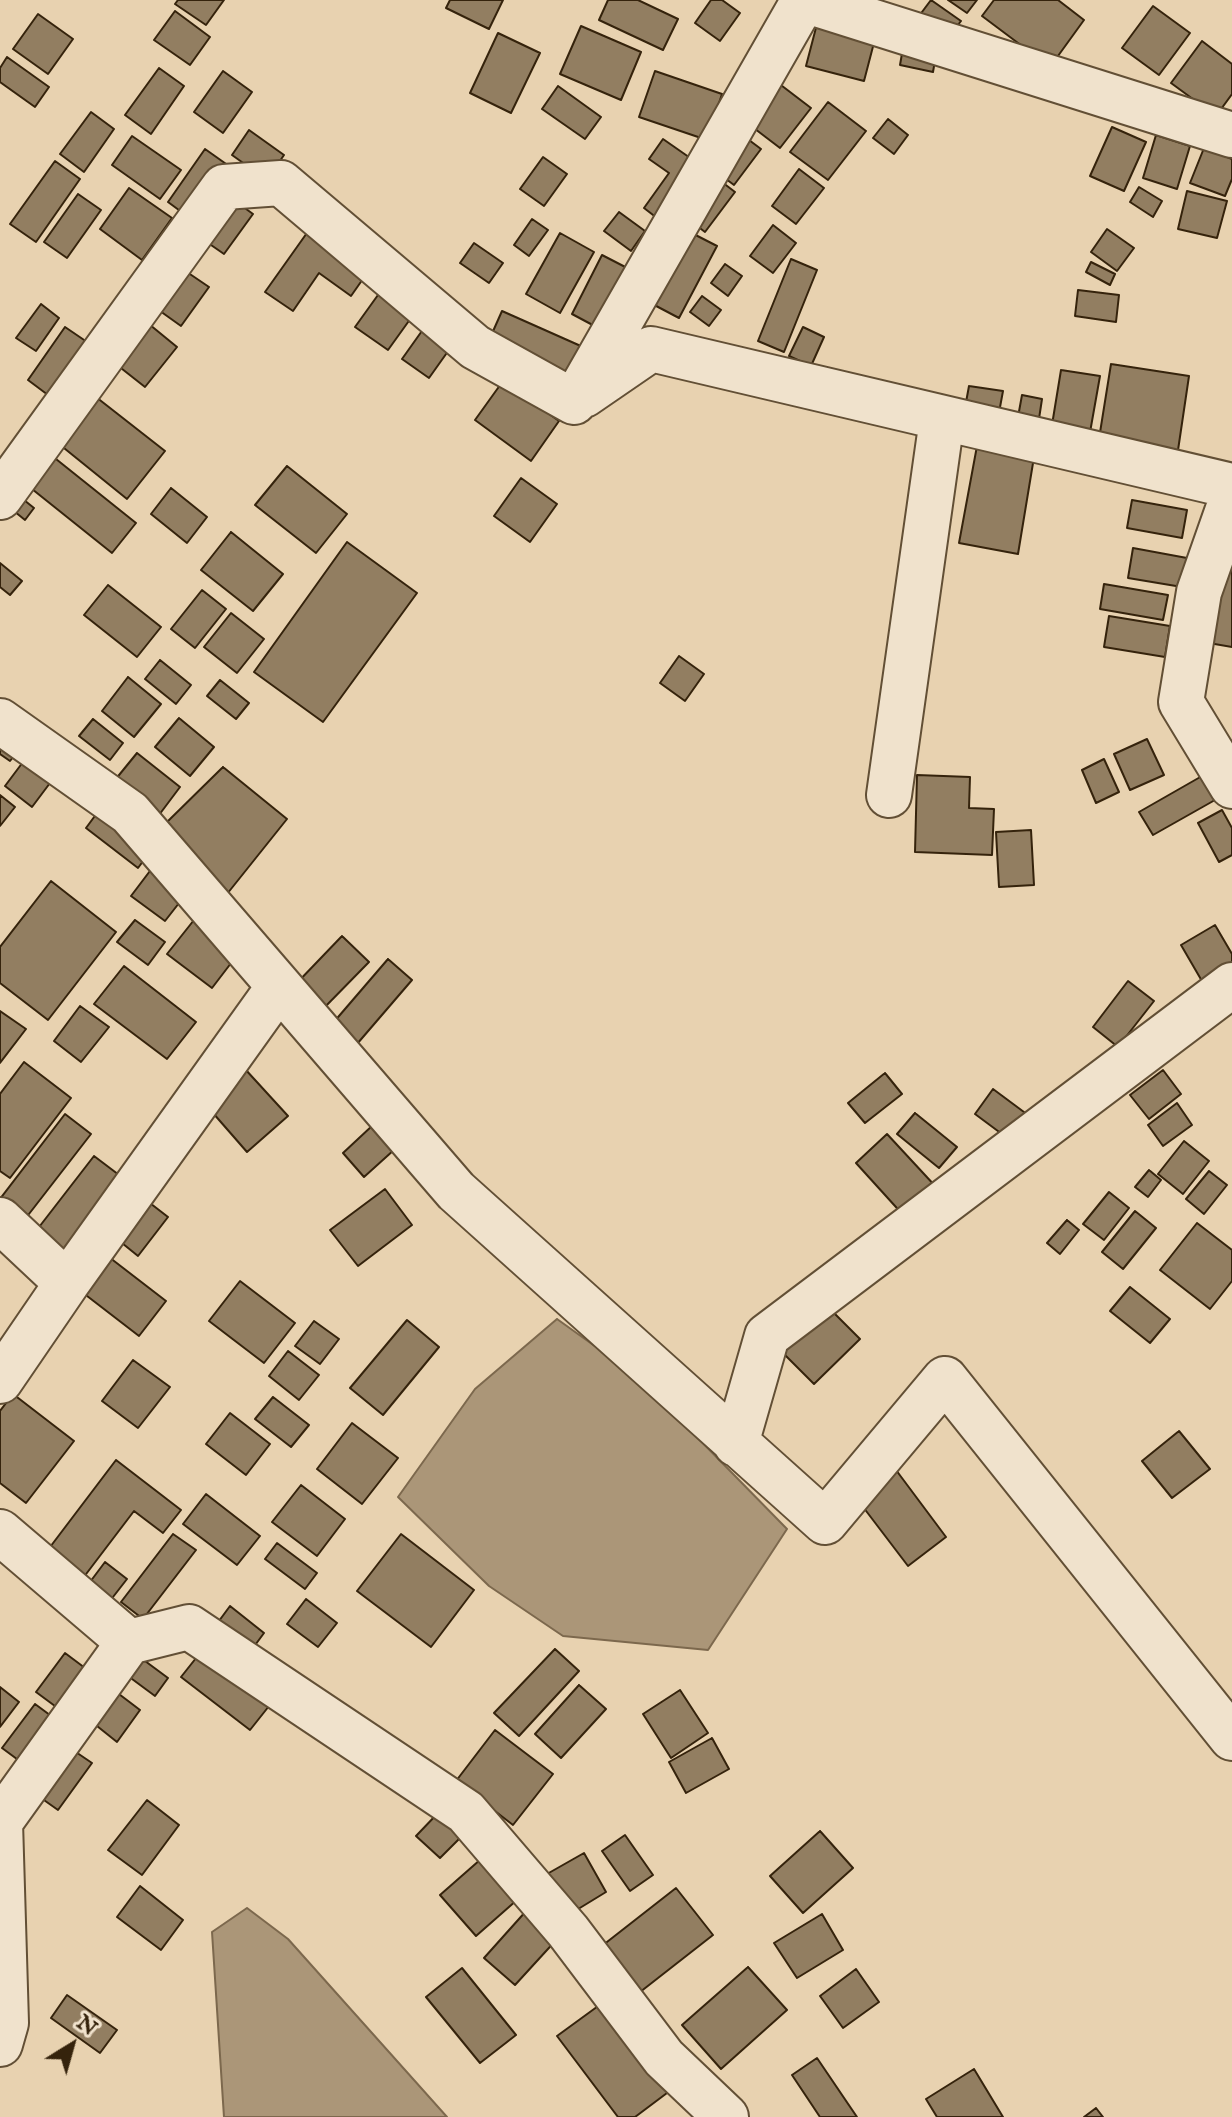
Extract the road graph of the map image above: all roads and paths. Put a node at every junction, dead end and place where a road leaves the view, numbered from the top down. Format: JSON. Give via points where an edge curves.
{"nodes":[{"id":1,"x":804,"y":0,"type":"edge"},
{"id":2,"x":1232,"y":135,"type":"edge"},
{"id":3,"x":574,"y":402,"type":"junction"},
{"id":4,"x":942,"y":419,"type":"junction"},
{"id":5,"x":1232,"y":486,"type":"edge"},
{"id":6,"x":0,"y":497,"type":"edge"},
{"id":7,"x":1232,"y":498,"type":"edge"},
{"id":8,"x":0,"y":721,"type":"edge"},
{"id":9,"x":1232,"y":786,"type":"edge"},
{"id":10,"x":889,"y":795,"type":"dead end"},
{"id":11,"x":1232,"y":985,"type":"edge"},
{"id":12,"x":278,"y":988,"type":"junction"},
{"id":13,"x":0,"y":1220,"type":"edge"},
{"id":14,"x":67,"y":1283,"type":"junction"},
{"id":15,"x":0,"y":1381,"type":"edge"},
{"id":16,"x":736,"y":1444,"type":"junction"},
{"id":17,"x":0,"y":1532,"type":"edge"},
{"id":18,"x":129,"y":1642,"type":"junction"},
{"id":19,"x":1232,"y":1738,"type":"edge"},
{"id":20,"x":0,"y":1822,"type":"edge"},
{"id":21,"x":0,"y":2044,"type":"edge"},
{"id":22,"x":726,"y":2117,"type":"edge"}],
"edges":[{"from":1,"to":2,"type":"street"},
{"from":1,"to":3,"type":"street"},
{"from":3,"to":4,"type":"street","via":[[651,349]]},
{"from":3,"to":6,"type":"street","via":[[475,347],[281,183],[224,187]]},
{"from":4,"to":5,"type":"street"},
{"from":4,"to":10,"type":"street"},
{"from":7,"to":9,"type":"street","via":[[1199,592],[1181,702]]},
{"from":8,"to":12,"type":"street","via":[[130,813]]},
{"from":11,"to":16,"type":"street","via":[[767,1336]]},
{"from":12,"to":14,"type":"street"},
{"from":12,"to":16,"type":"street","via":[[456,1191]]},
{"from":13,"to":14,"type":"street"},
{"from":14,"to":15,"type":"street"},
{"from":16,"to":19,"type":"street","via":[[825,1522],[945,1379]]},
{"from":17,"to":18,"type":"street"},
{"from":18,"to":20,"type":"street"},
{"from":18,"to":22,"type":"street","via":[[189,1627],[466,1812],[568,1931],[664,2058]]},
{"from":20,"to":21,"type":"street","via":[[6,2023]]}]}
